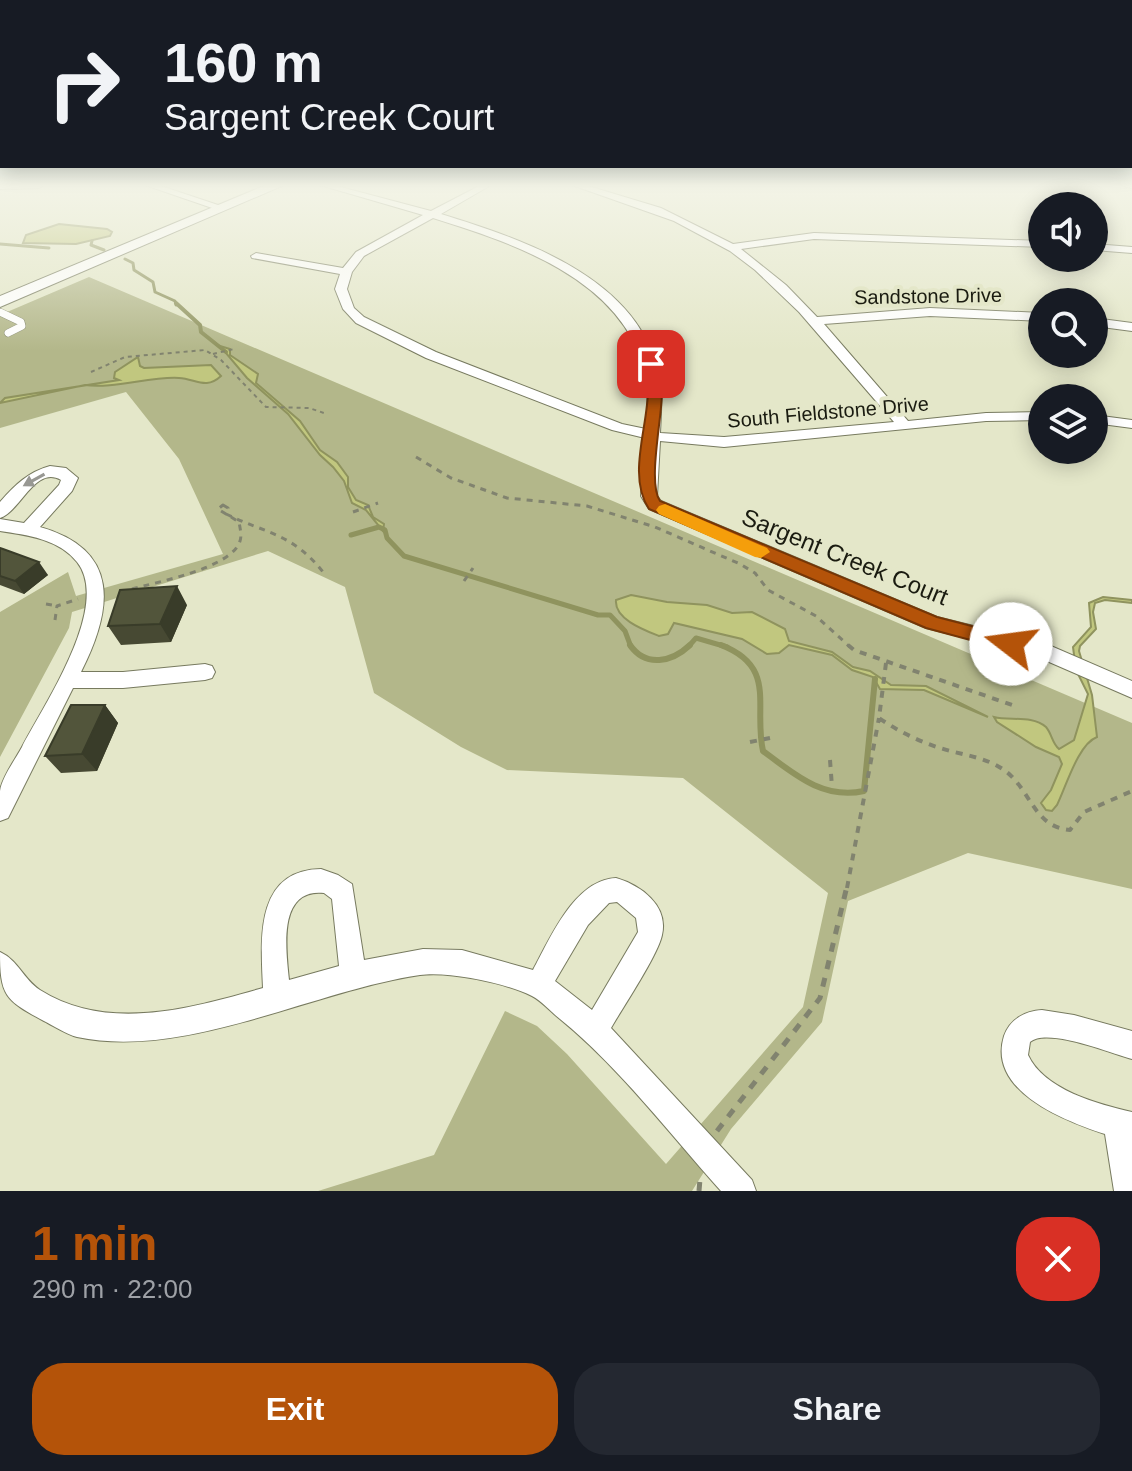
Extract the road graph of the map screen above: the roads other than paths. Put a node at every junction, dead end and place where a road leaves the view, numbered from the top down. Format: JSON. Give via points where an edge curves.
{"nodes":[{"id":1,"x":145,"y":241,"type":"edge"},
{"id":2,"x":380,"y":241,"type":"edge"},
{"id":3,"x":502,"y":241,"type":"edge"},
{"id":4,"x":720,"y":241,"type":"edge"},
{"id":5,"x":780,"y":241,"type":"edge"},
{"id":6,"x":945,"y":241,"type":"edge"},
{"id":7,"x":1028,"y":244,"type":"edge"},
{"id":8,"x":732,"y":247,"type":"junction"},
{"id":9,"x":1108,"y":248,"type":"edge"},
{"id":10,"x":1132,"y":250,"type":"edge"},
{"id":11,"x":256,"y":256,"type":"dead end"},
{"id":12,"x":346,"y":272,"type":"junction"},
{"id":13,"x":0,"y":302,"type":"edge"},
{"id":14,"x":0,"y":312,"type":"edge"},
{"id":15,"x":1028,"y":316,"type":"edge"},
{"id":16,"x":814,"y":321,"type":"junction"},
{"id":17,"x":1108,"y":324,"type":"edge"},
{"id":18,"x":1132,"y":327,"type":"edge"},
{"id":19,"x":8,"y":333,"type":"dead end"},
{"id":20,"x":1028,"y":416,"type":"edge"},
{"id":21,"x":1108,"y":421,"type":"edge"},
{"id":22,"x":1132,"y":424,"type":"edge"},
{"id":23,"x":904,"y":425,"type":"junction"},
{"id":24,"x":651,"y":434,"type":"junction"},
{"id":25,"x":0,"y":513,"type":"edge"},
{"id":26,"x":0,"y":525,"type":"edge"},
{"id":27,"x":29,"y":528,"type":"junction"},
{"id":28,"x":205,"y":672,"type":"dead end"},
{"id":29,"x":67,"y":680,"type":"junction"},
{"id":30,"x":1132,"y":690,"type":"edge"},
{"id":31,"x":0,"y":811,"type":"edge"},
{"id":32,"x":0,"y":965,"type":"edge"},
{"id":33,"x":353,"y":975,"type":"junction"},
{"id":34,"x":539,"y":985,"type":"junction"},
{"id":35,"x":277,"y":996,"type":"junction"},
{"id":36,"x":595,"y":1030,"type":"junction"},
{"id":37,"x":1132,"y":1045,"type":"edge"},
{"id":38,"x":1125,"y":1125,"type":"edge"},
{"id":39,"x":741,"y":1191,"type":"edge"},
{"id":40,"x":1129,"y":1191,"type":"edge"}],
"edges":[{"from":1,"to":13,"type":"street"},
{"from":2,"to":12,"type":"street"},
{"from":3,"to":24,"type":"street","via":[[537,252],[597,287],[632,325],[651,364]]},
{"from":4,"to":8,"type":"street"},
{"from":5,"to":8,"type":"street"},
{"from":6,"to":7,"type":"street"},
{"from":8,"to":16,"type":"street"},
{"from":9,"to":10,"type":"street"},
{"from":11,"to":12,"type":"street"},
{"from":12,"to":24,"type":"street","name":"South Fieldstone Drive","via":[[344,301],[360,320],[474,373],[617,427]]},
{"from":14,"to":19,"type":"lane","via":[[21,322]]},
{"from":15,"to":16,"type":"street","name":"Sandstone Drive","via":[[930,312]]},
{"from":16,"to":23,"type":"street"},
{"from":17,"to":18,"type":"street"},
{"from":20,"to":23,"type":"street","name":"South Fieldstone Drive"},
{"from":21,"to":22,"type":"street"},
{"from":23,"to":24,"type":"street","name":"South Fieldstone Drive","via":[[751,441]]},
{"from":24,"to":30,"type":"street","name":"Sargent Creek Court","via":[[649,496],[655,505],[933,623],[1037,648]]},
{"from":27,"to":25,"type":"street","one_way":true,"via":[[66,487],[70,478],[64,473],[32,479]]},
{"from":26,"to":27,"type":"street"},
{"from":27,"to":29,"type":"street","via":[[48,533],[85,558],[98,596],[96,617]]},
{"from":28,"to":29,"type":"street"},
{"from":29,"to":31,"type":"street"},
{"from":32,"to":35,"type":"street","via":[[28,998],[76,1023],[136,1028],[204,1018]]},
{"from":33,"to":34,"type":"street","via":[[423,962],[462,963]]},
{"from":33,"to":35,"type":"street"},
{"from":33,"to":35,"type":"street","via":[[343,893],[331,882],[299,884],[276,911]]},
{"from":34,"to":36,"type":"street"},
{"from":34,"to":36,"type":"street","via":[[599,895],[610,889],[640,902],[651,918],[650,935]]},
{"from":36,"to":39,"type":"street"},
{"from":37,"to":38,"type":"street","via":[[1042,1023],[1026,1026],[1016,1038],[1021,1070],[1033,1085],[1061,1102]]},
{"from":38,"to":40,"type":"street"}]}
